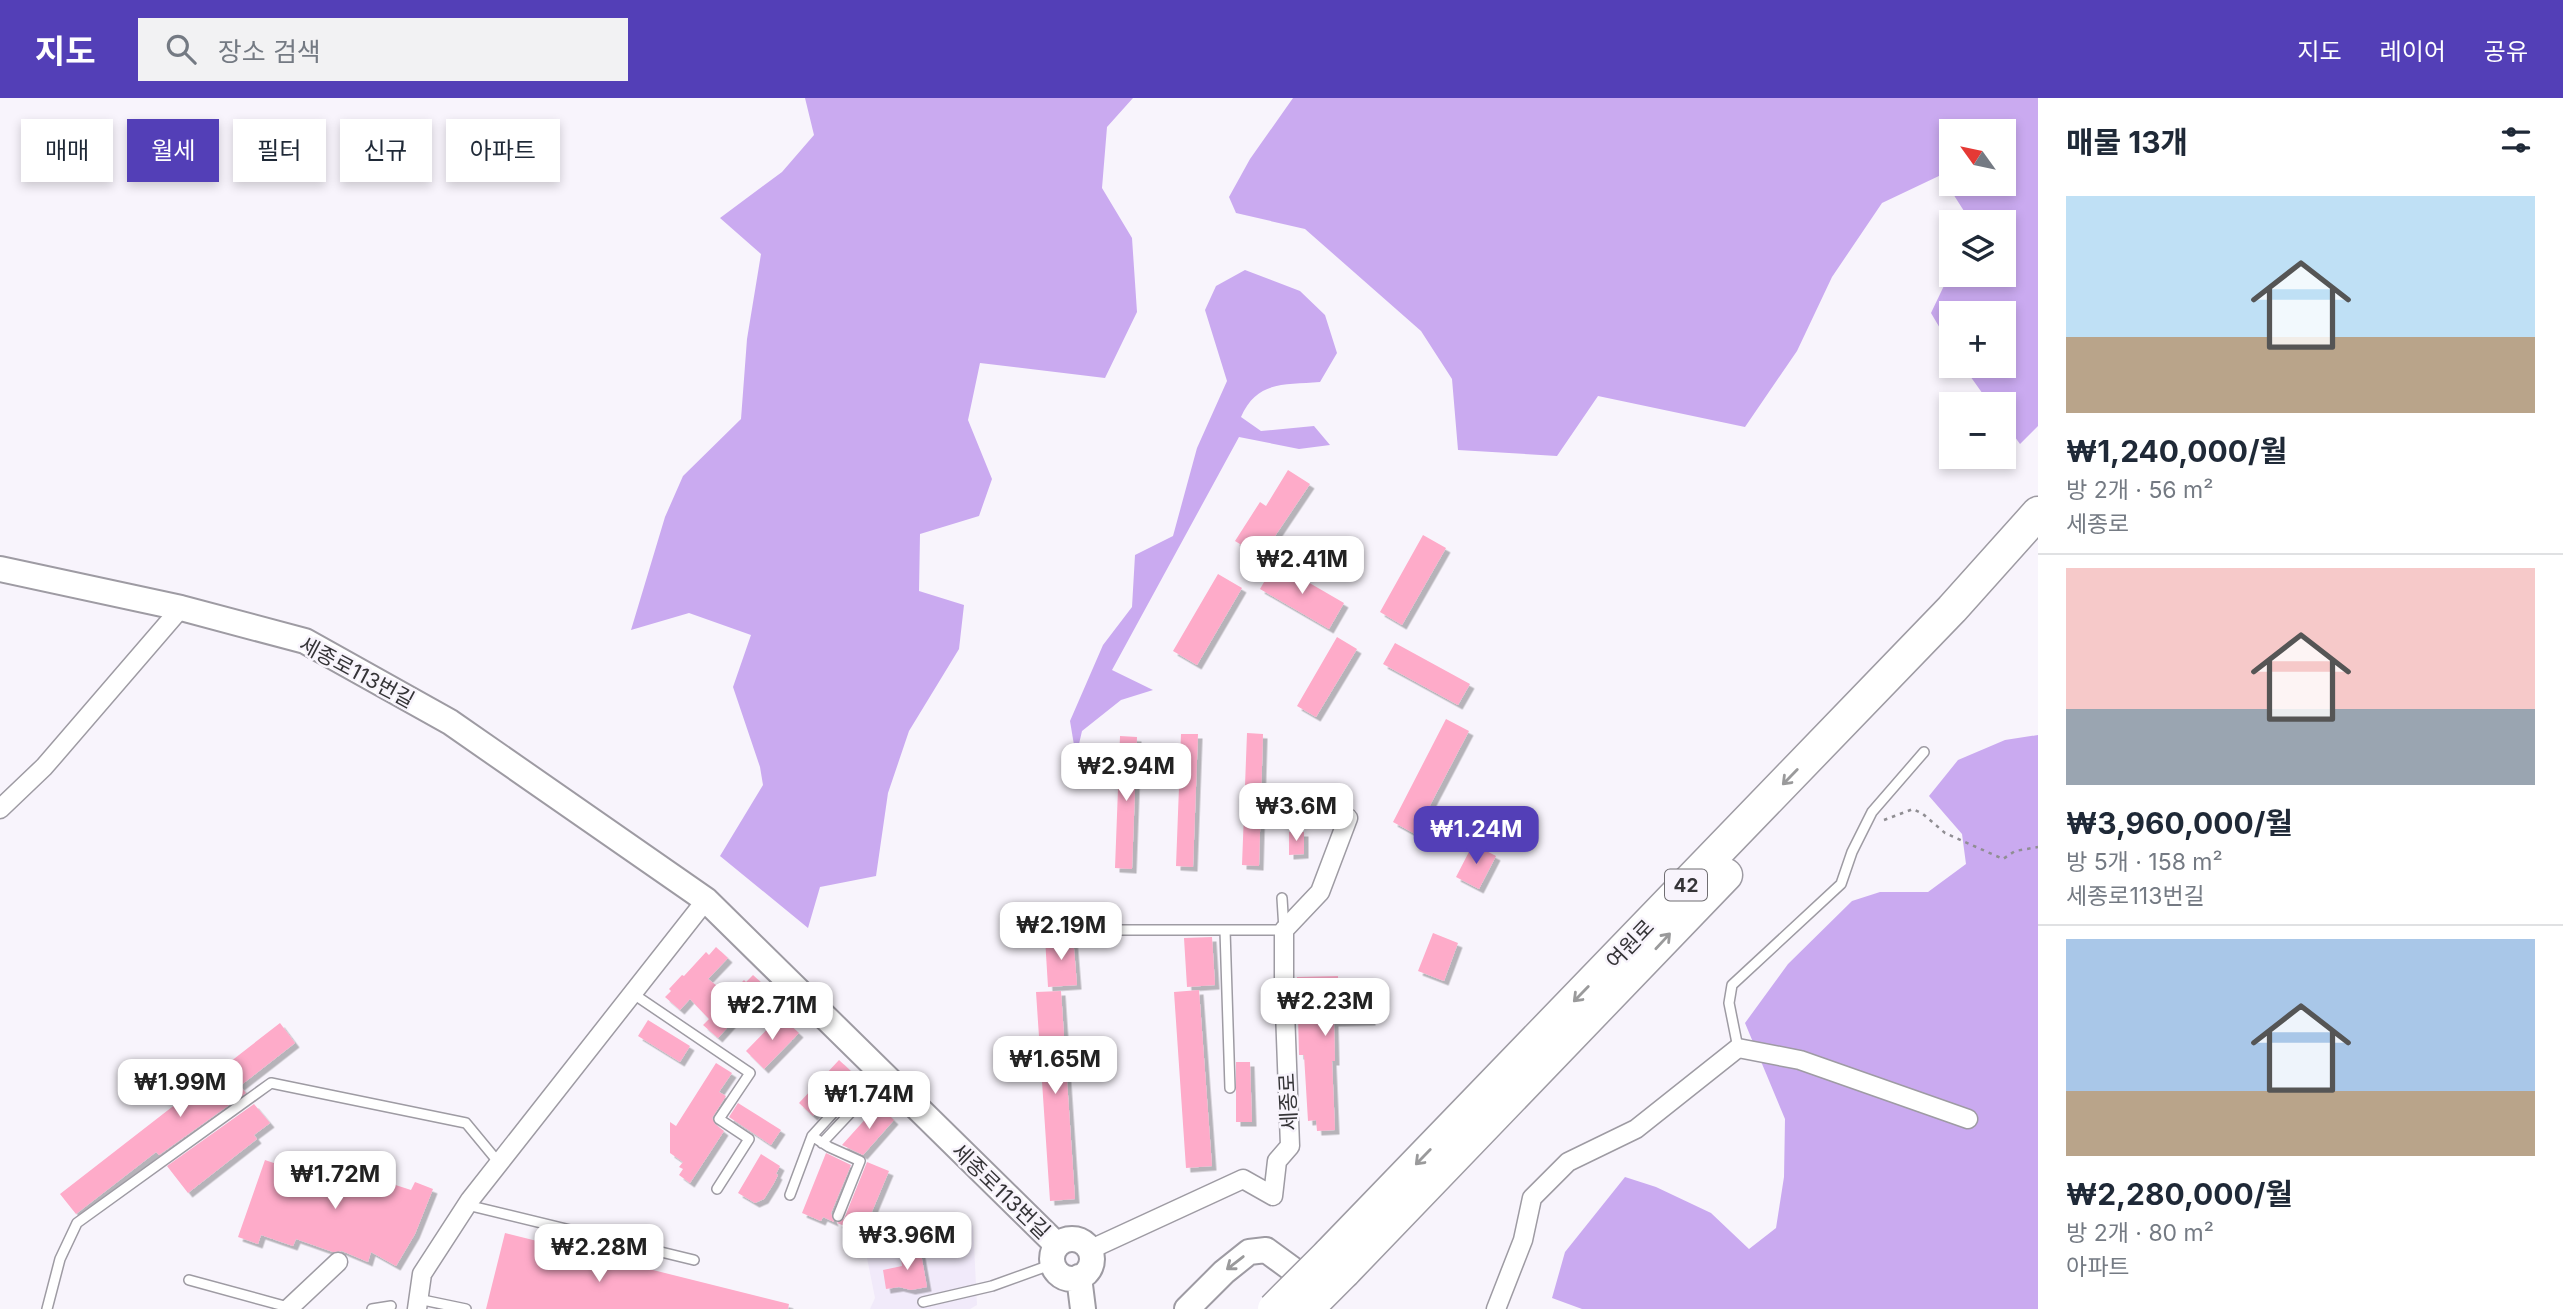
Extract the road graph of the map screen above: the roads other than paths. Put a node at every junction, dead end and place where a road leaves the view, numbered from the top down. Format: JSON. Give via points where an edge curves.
{"nodes":[{"id":1,"x":2038,"y":513,"type":"edge"},
{"id":2,"x":2038,"y":542,"type":"edge"},
{"id":3,"x":0,"y":569,"type":"edge"},
{"id":4,"x":181,"y":608,"type":"junction"},
{"id":5,"x":1924,"y":752,"type":"dead end"},
{"id":6,"x":0,"y":809,"type":"edge"},
{"id":7,"x":1348,"y":818,"type":"dead end"},
{"id":8,"x":1282,"y":898,"type":"dead end"},
{"id":9,"x":706,"y":900,"type":"junction"},
{"id":10,"x":1031,"y":922,"type":"dead end"},
{"id":11,"x":1226,"y":930,"type":"junction"},
{"id":12,"x":1284,"y":930,"type":"junction"},
{"id":13,"x":632,"y":993,"type":"junction"},
{"id":14,"x":1738,"y":1048,"type":"junction"},
{"id":15,"x":880,"y":1072,"type":"junction"},
{"id":16,"x":1230,"y":1088,"type":"dead end"},
{"id":17,"x":1968,"y":1119,"type":"dead end"},
{"id":18,"x":812,"y":1136,"type":"junction"},
{"id":19,"x":822,"y":1143,"type":"junction"},
{"id":20,"x":499,"y":1163,"type":"junction"},
{"id":21,"x":717,"y":1189,"type":"dead end"},
{"id":22,"x":790,"y":1195,"type":"dead end"},
{"id":23,"x":467,"y":1205,"type":"junction"},
{"id":24,"x":838,"y":1216,"type":"dead end"},
{"id":25,"x":1090,"y":1250,"type":"junction"},
{"id":26,"x":1055,"y":1255,"type":"junction"},
{"id":27,"x":694,"y":1260,"type":"dead end"},
{"id":28,"x":338,"y":1262,"type":"dead end"},
{"id":29,"x":1346,"y":1268,"type":"junction"},
{"id":30,"x":1292,"y":1269,"type":"dead end"},
{"id":31,"x":1079,"y":1277,"type":"junction"},
{"id":32,"x":189,"y":1280,"type":"dead end"},
{"id":33,"x":923,"y":1302,"type":"dead end"},
{"id":34,"x":417,"y":1304,"type":"edge"},
{"id":35,"x":391,"y":1306,"type":"dead end"},
{"id":36,"x":288,"y":1308,"type":"edge"},
{"id":37,"x":47,"y":1309,"type":"edge"},
{"id":38,"x":372,"y":1309,"type":"edge"},
{"id":39,"x":466,"y":1309,"type":"edge"},
{"id":40,"x":1083,"y":1309,"type":"edge"},
{"id":41,"x":1186,"y":1309,"type":"edge"},
{"id":42,"x":1273,"y":1309,"type":"edge"},
{"id":43,"x":1307,"y":1309,"type":"edge"},
{"id":44,"x":1332,"y":1309,"type":"edge"},
{"id":45,"x":1496,"y":1309,"type":"edge"}],
"edges":[{"from":1,"to":29,"type":"highway","name":"여원로","number":"42","one_way":true},
{"from":29,"to":2,"type":"highway","name":"여원로","number":"42","one_way":true,"via":[[1640,966]]},
{"from":3,"to":4,"type":"street","name":"세종로113번길"},
{"from":4,"to":6,"type":"street","via":[[44,767]]},
{"from":4,"to":9,"type":"street","name":"세종로113번길","via":[[305,641],[450,722]]},
{"from":5,"to":14,"type":"lane","via":[[1872,812],[1841,884],[1732,985],[1729,1003]]},
{"from":7,"to":12,"type":"street","via":[[1320,892]]},
{"from":8,"to":12,"type":"lane"},
{"from":9,"to":13,"type":"street"},
{"from":9,"to":15,"type":"street","name":"세종로113번길"},
{"from":10,"to":11,"type":"lane","via":[[1084,923],[1097,930]]},
{"from":11,"to":12,"type":"lane"},
{"from":11,"to":16,"type":"lane"},
{"from":12,"to":25,"type":"street","name":"세종로","via":[[1290,1146],[1277,1161],[1273,1195],[1243,1179]]},
{"from":13,"to":20,"type":"street"},
{"from":13,"to":21,"type":"lane","via":[[750,1073],[719,1119],[749,1139]]},
{"from":14,"to":17,"type":"street","via":[[1800,1060]]},
{"from":14,"to":45,"type":"street","via":[[1636,1129],[1568,1162],[1532,1198],[1523,1240]]},
{"from":15,"to":18,"type":"lane"},
{"from":15,"to":19,"type":"lane"},
{"from":15,"to":26,"type":"street","name":"세종로113번길"},
{"from":18,"to":19,"type":"lane"},
{"from":18,"to":22,"type":"lane"},
{"from":19,"to":24,"type":"lane","via":[[860,1161]]},
{"from":20,"to":23,"type":"street"},
{"from":20,"to":37,"type":"lane","via":[[466,1123],[271,1083],[78,1223],[60,1259]]},
{"from":23,"to":27,"type":"lane"},
{"from":23,"to":34,"type":"street","via":[[422,1274]]},
{"from":25,"to":26,"type":"street","via":[[1068,1239]]},
{"from":25,"to":31,"type":"street","via":[[1090,1265]]},
{"from":26,"to":31,"type":"street","via":[[1060,1275]]},
{"from":26,"to":33,"type":"lane","via":[[992,1286]]},
{"from":28,"to":36,"type":"street"},
{"from":29,"to":42,"type":"highway","name":"여원로","number":"42","bridge":true},
{"from":29,"to":43,"type":"highway","name":"여원로","number":"42","bridge":true},
{"from":29,"to":44,"type":"highway"},
{"from":30,"to":41,"type":"street","one_way":true,"via":[[1266,1250],[1249,1252]]},
{"from":31,"to":40,"type":"street"},
{"from":32,"to":36,"type":"lane"},
{"from":34,"to":39,"type":"lane"},
{"from":35,"to":38,"type":"lane"}]}
